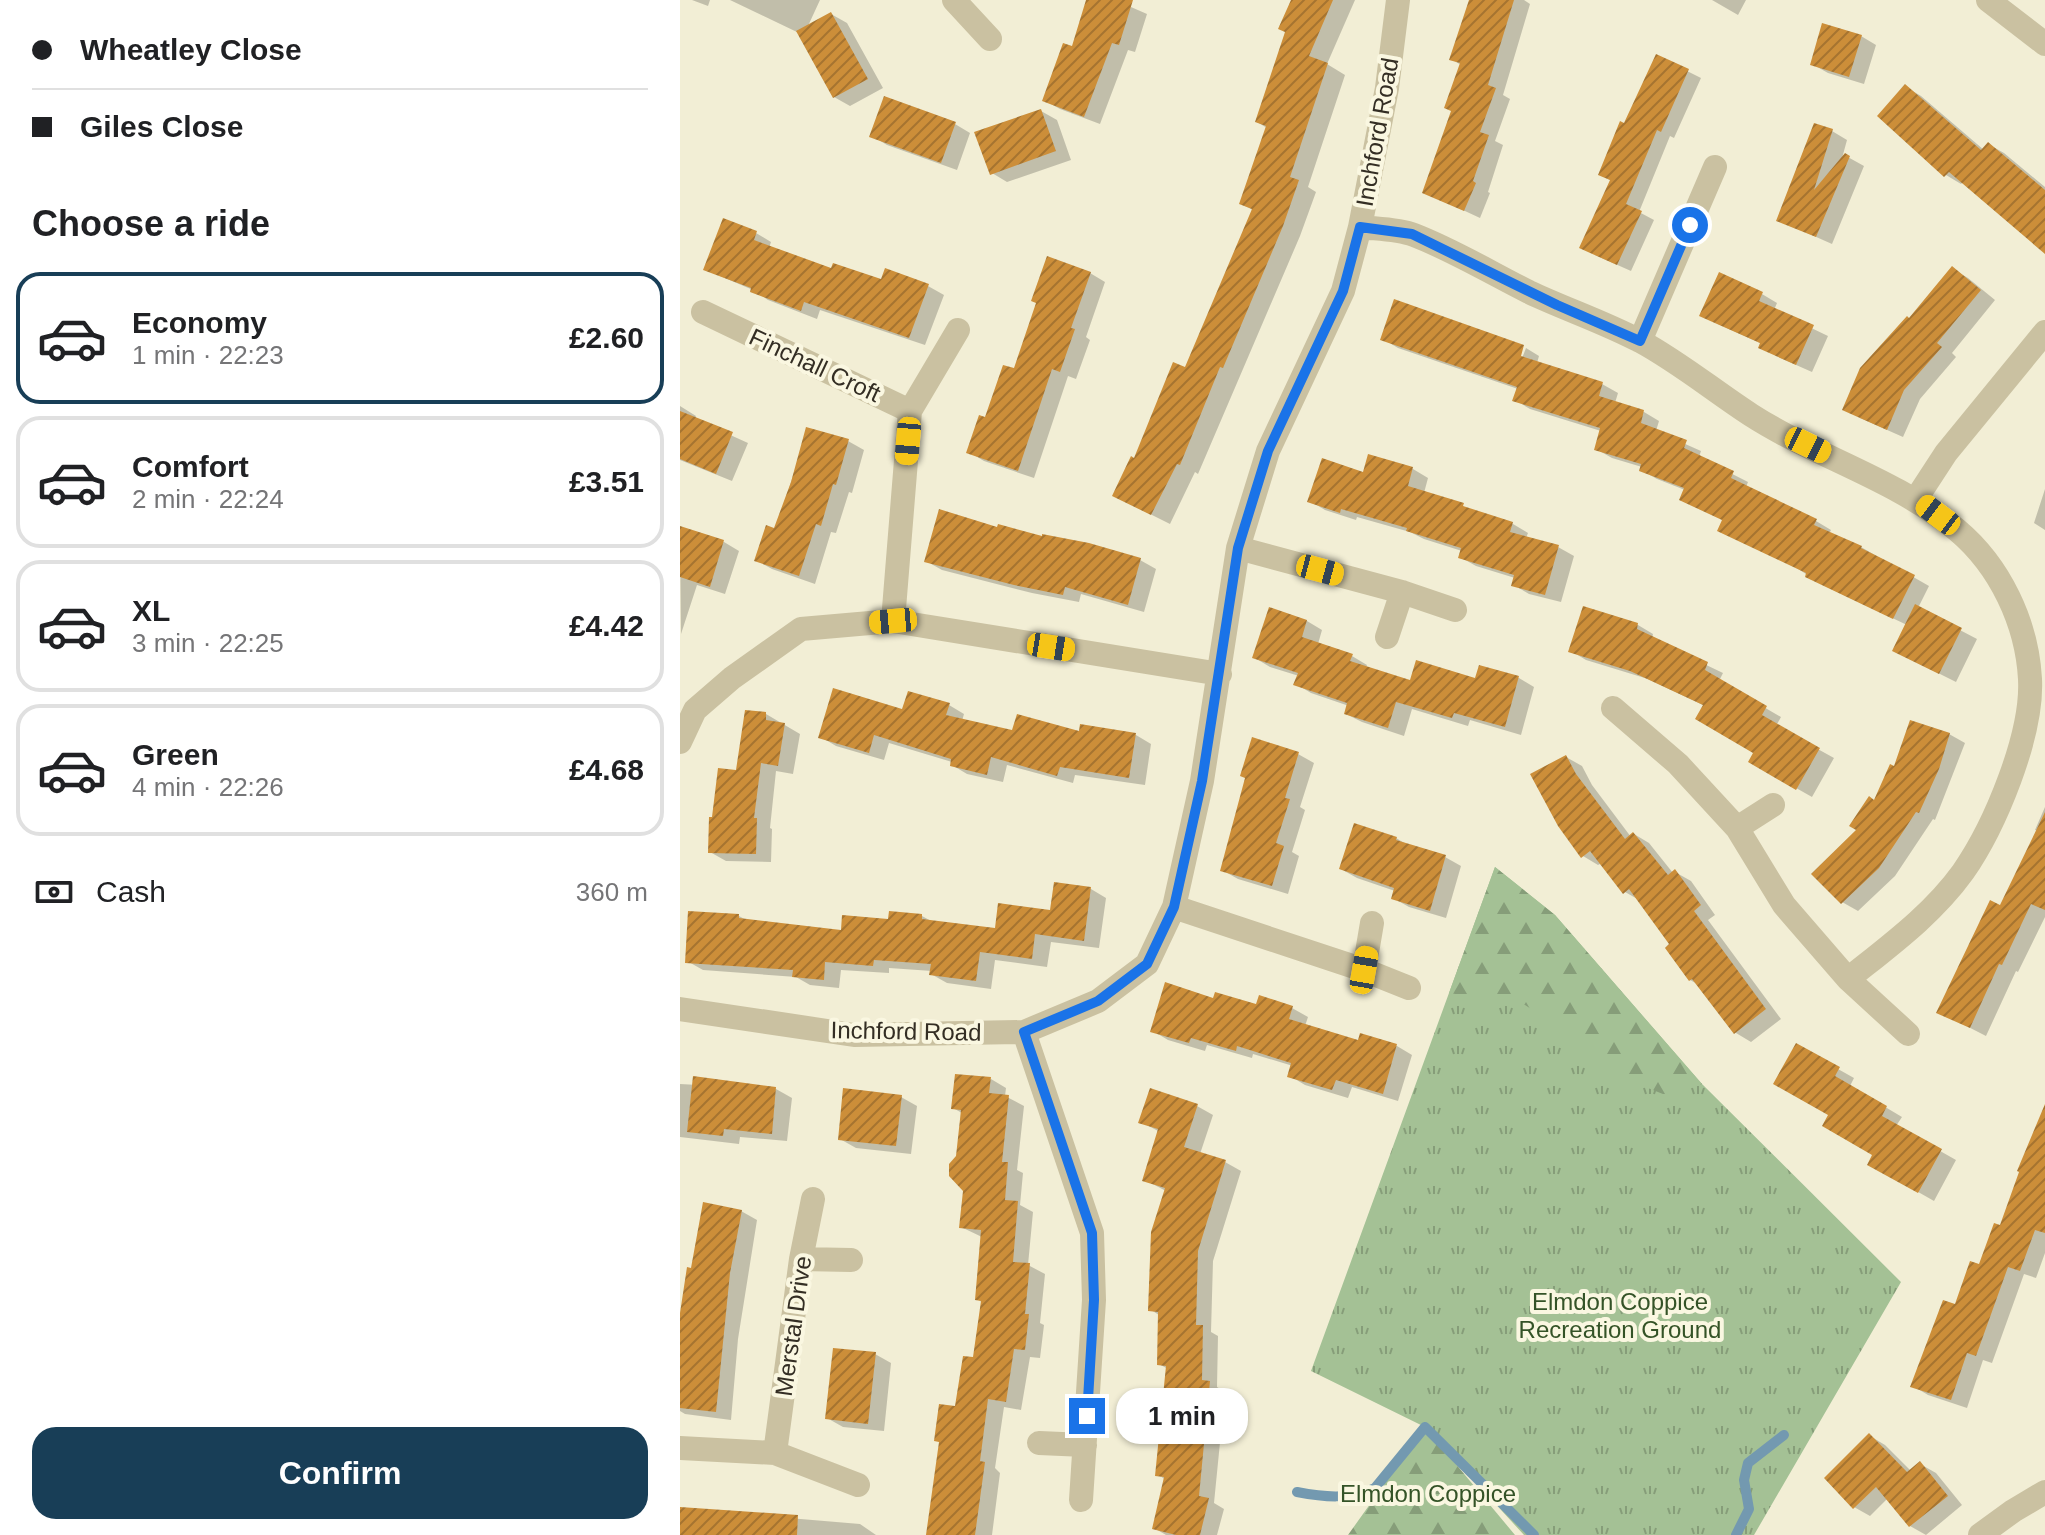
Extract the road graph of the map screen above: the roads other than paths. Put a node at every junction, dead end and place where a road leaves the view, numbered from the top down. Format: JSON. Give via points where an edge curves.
{"nodes":[{"id":1,"x":954,"y":0,"type":"edge"},
{"id":2,"x":1398,"y":0,"type":"edge"},
{"id":3,"x":1988,"y":0,"type":"edge"},
{"id":4,"x":990,"y":39,"type":"dead end"},
{"id":5,"x":2045,"y":44,"type":"edge"},
{"id":6,"x":1715,"y":167,"type":"dead end"},
{"id":7,"x":1360,"y":227,"type":"junction"},
{"id":8,"x":703,"y":312,"type":"dead end"},
{"id":9,"x":958,"y":330,"type":"dead end"},
{"id":10,"x":2045,"y":332,"type":"edge"},
{"id":11,"x":1640,"y":341,"type":"junction"},
{"id":12,"x":910,"y":411,"type":"junction"},
{"id":13,"x":1916,"y":499,"type":"junction"},
{"id":14,"x":1238,"y":548,"type":"junction"},
{"id":15,"x":1402,"y":592,"type":"junction"},
{"id":16,"x":1455,"y":610,"type":"dead end"},
{"id":17,"x":893,"y":621,"type":"junction"},
{"id":18,"x":1387,"y":637,"type":"dead end"},
{"id":19,"x":1220,"y":674,"type":"junction"},
{"id":20,"x":1613,"y":708,"type":"dead end"},
{"id":21,"x":680,"y":742,"type":"edge"},
{"id":22,"x":1773,"y":805,"type":"dead end"},
{"id":23,"x":1737,"y":828,"type":"junction"},
{"id":24,"x":1174,"y":907,"type":"junction"},
{"id":25,"x":1372,"y":923,"type":"dead end"},
{"id":26,"x":1364,"y":970,"type":"junction"},
{"id":27,"x":1848,"y":979,"type":"junction"},
{"id":28,"x":1409,"y":988,"type":"dead end"},
{"id":29,"x":680,"y":1009,"type":"edge"},
{"id":30,"x":1024,"y":1032,"type":"junction"},
{"id":31,"x":1908,"y":1034,"type":"dead end"},
{"id":32,"x":813,"y":1199,"type":"dead end"},
{"id":33,"x":801,"y":1259,"type":"junction"},
{"id":34,"x":851,"y":1260,"type":"dead end"},
{"id":35,"x":1039,"y":1443,"type":"dead end"},
{"id":36,"x":1085,"y":1445,"type":"junction"},
{"id":37,"x":680,"y":1448,"type":"edge"},
{"id":38,"x":775,"y":1453,"type":"junction"},
{"id":39,"x":858,"y":1485,"type":"dead end"},
{"id":40,"x":2045,"y":1492,"type":"edge"},
{"id":41,"x":1081,"y":1500,"type":"dead end"},
{"id":42,"x":1980,"y":1535,"type":"edge"}],
"edges":[{"from":1,"to":4,"type":"street"},
{"from":2,"to":7,"type":"street","name":"Inchford Road"},
{"from":3,"to":5,"type":"street"},
{"from":6,"to":11,"type":"street"},
{"from":7,"to":11,"type":"street","via":[[1412,234]]},
{"from":7,"to":14,"type":"street","name":"Inchford Road","via":[[1343,291],[1268,451]]},
{"from":8,"to":12,"type":"street","name":"Finchall Croft"},
{"from":9,"to":12,"type":"street"},
{"from":10,"to":13,"type":"street","via":[[1946,453]]},
{"from":11,"to":13,"type":"street","via":[[1754,417]]},
{"from":12,"to":17,"type":"street","name":"Finchall Croft"},
{"from":13,"to":27,"type":"street","via":[[1989,562],[2012,604],[2030,680],[2027,718],[1991,823],[1963,872],[1917,923]]},
{"from":14,"to":15,"type":"street"},
{"from":14,"to":19,"type":"street","name":"Inchford Road"},
{"from":15,"to":16,"type":"street"},
{"from":15,"to":18,"type":"street"},
{"from":17,"to":19,"type":"street"},
{"from":17,"to":21,"type":"street","via":[[801,629],[695,710]]},
{"from":19,"to":24,"type":"street","name":"Inchford Road"},
{"from":20,"to":23,"type":"street","via":[[1678,764]]},
{"from":22,"to":23,"type":"street"},
{"from":23,"to":27,"type":"street","via":[[1784,905]]},
{"from":24,"to":26,"type":"street"},
{"from":24,"to":30,"type":"street","name":"Inchford Road","via":[[1147,964],[1098,1001]]},
{"from":25,"to":26,"type":"street"},
{"from":26,"to":28,"type":"street"},
{"from":27,"to":31,"type":"street"},
{"from":29,"to":30,"type":"street","name":"Inchford Road","via":[[854,1035]]},
{"from":30,"to":36,"type":"street","via":[[1092,1233],[1094,1300]]},
{"from":32,"to":33,"type":"street","name":"Merstal Drive"},
{"from":33,"to":34,"type":"street"},
{"from":33,"to":38,"type":"street","name":"Merstal Drive"},
{"from":35,"to":36,"type":"street"},
{"from":36,"to":41,"type":"street"},
{"from":37,"to":38,"type":"street"},
{"from":38,"to":39,"type":"street"},
{"from":40,"to":42,"type":"street"}]}
